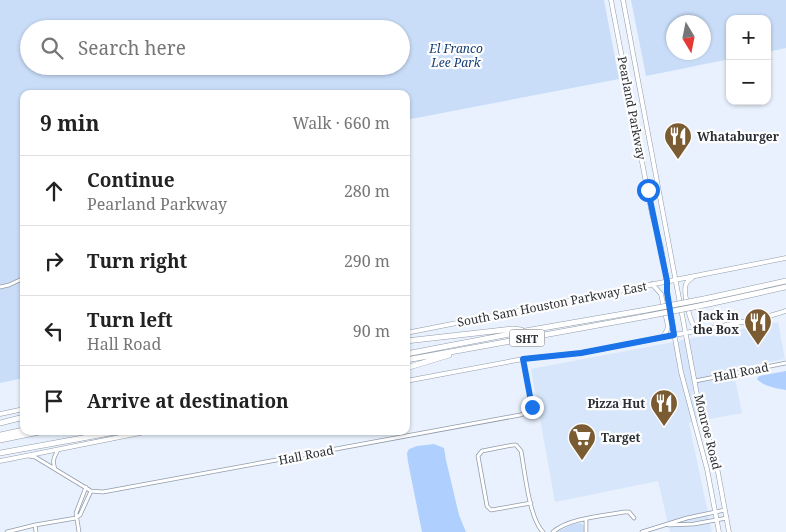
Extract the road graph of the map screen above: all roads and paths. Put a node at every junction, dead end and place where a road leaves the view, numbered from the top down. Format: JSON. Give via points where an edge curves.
{"nodes":[{"id":1,"x":611,"y":0,"type":"edge"},
{"id":2,"x":623,"y":0,"type":"edge"},
{"id":3,"x":643,"y":108,"type":"junction"},
{"id":4,"x":632,"y":110,"type":"junction"},
{"id":5,"x":659,"y":188,"type":"junction"},
{"id":6,"x":648,"y":190,"type":"junction"},
{"id":7,"x":786,"y":258,"type":"edge"},
{"id":8,"x":694,"y":276,"type":"junction"},
{"id":9,"x":676,"y":279,"type":"junction"},
{"id":10,"x":20,"y":280,"type":"edge"},
{"id":11,"x":667,"y":281,"type":"junction"},
{"id":12,"x":786,"y":281,"type":"edge"},
{"id":13,"x":652,"y":284,"type":"junction"},
{"id":14,"x":0,"y":287,"type":"edge"},
{"id":15,"x":786,"y":287,"type":"edge"},
{"id":16,"x":704,"y":302,"type":"junction"},
{"id":17,"x":786,"y":311,"type":"edge"},
{"id":18,"x":531,"y":330,"type":"junction"},
{"id":19,"x":699,"y":330,"type":"junction"},
{"id":20,"x":410,"y":332,"type":"edge"},
{"id":21,"x":686,"y":333,"type":"junction"},
{"id":22,"x":674,"y":335,"type":"junction"},
{"id":23,"x":664,"y":337,"type":"junction"},
{"id":24,"x":410,"y":341,"type":"edge"},
{"id":25,"x":472,"y":348,"type":"junction"},
{"id":26,"x":410,"y":353,"type":"edge"},
{"id":27,"x":410,"y":359,"type":"edge"},
{"id":28,"x":523,"y":359,"type":"junction"},
{"id":29,"x":786,"y":363,"type":"edge"},
{"id":30,"x":410,"y":367,"type":"edge"},
{"id":31,"x":410,"y":380,"type":"edge"},
{"id":32,"x":695,"y":381,"type":"junction"},
{"id":33,"x":699,"y":405,"type":"junction"},
{"id":34,"x":690,"y":408,"type":"junction"},
{"id":35,"x":20,"y":410,"type":"edge"},
{"id":36,"x":0,"y":414,"type":"edge"},
{"id":37,"x":20,"y":418,"type":"edge"},
{"id":38,"x":0,"y":423,"type":"edge"},
{"id":39,"x":20,"y":431,"type":"edge"},
{"id":40,"x":0,"y":435,"type":"edge"},
{"id":41,"x":24,"y":435,"type":"edge"},
{"id":42,"x":99,"y":435,"type":"edge"},
{"id":43,"x":131,"y":435,"type":"edge"},
{"id":44,"x":0,"y":440,"type":"edge"},
{"id":45,"x":58,"y":450,"type":"junction"},
{"id":46,"x":0,"y":453,"type":"edge"},
{"id":47,"x":29,"y":456,"type":"junction"},
{"id":48,"x":0,"y":461,"type":"edge"},
{"id":49,"x":717,"y":467,"type":"junction"},
{"id":50,"x":55,"y":469,"type":"junction"},
{"id":51,"x":707,"y":469,"type":"junction"},
{"id":52,"x":86,"y":487,"type":"junction"},
{"id":53,"x":92,"y":491,"type":"junction"},
{"id":54,"x":531,"y":503,"type":"junction"},
{"id":55,"x":726,"y":510,"type":"junction"},
{"id":56,"x":715,"y":512,"type":"junction"},
{"id":57,"x":76,"y":518,"type":"junction"},
{"id":58,"x":634,"y":518,"type":"dead end"},
{"id":59,"x":727,"y":518,"type":"junction"},
{"id":60,"x":586,"y":519,"type":"junction"},
{"id":61,"x":717,"y":520,"type":"junction"},
{"id":62,"x":35,"y":525,"type":"junction"},
{"id":63,"x":666,"y":525,"type":"junction"},
{"id":64,"x":7,"y":532,"type":"edge"},
{"id":65,"x":36,"y":532,"type":"edge"},
{"id":66,"x":79,"y":532,"type":"edge"},
{"id":67,"x":543,"y":532,"type":"edge"},
{"id":68,"x":553,"y":532,"type":"edge"},
{"id":69,"x":586,"y":532,"type":"edge"},
{"id":70,"x":642,"y":532,"type":"edge"},
{"id":71,"x":719,"y":532,"type":"edge"},
{"id":72,"x":729,"y":532,"type":"edge"}],
"edges":[{"from":1,"to":4,"type":"main road","name":"Pearland Parkway"},
{"from":2,"to":3,"type":"main road","name":"Pearland Parkway"},
{"from":3,"to":4,"type":"main road"},
{"from":3,"to":5,"type":"main road","name":"Pearland Parkway"},
{"from":4,"to":6,"type":"main road","name":"Pearland Parkway"},
{"from":5,"to":6,"type":"main road"},
{"from":5,"to":9,"type":"main road","name":"Pearland Parkway"},
{"from":6,"to":11,"type":"main road","name":"Pearland Parkway"},
{"from":7,"to":8,"type":"main road","name":"South Sam Houston Parkway East"},
{"from":8,"to":9,"type":"main road","name":"South Sam Houston Parkway East"},
{"from":8,"to":19,"type":"main road","via":[[688,281],[686,292],[692,322]]},
{"from":9,"to":11,"type":"main road","name":"South Sam Houston Parkway East"},
{"from":9,"to":21,"type":"main road","name":"Pearland Parkway"},
{"from":10,"to":14,"type":"street"},
{"from":11,"to":13,"type":"main road","name":"South Sam Houston Parkway East"},
{"from":11,"to":22,"type":"main road","name":"Pearland Parkway"},
{"from":12,"to":16,"type":"highway","number":"SHT"},
{"from":13,"to":20,"type":"main road","name":"South Sam Houston Parkway East"},
{"from":13,"to":23,"type":"main road","via":[[661,294],[668,326]]},
{"from":15,"to":16,"type":"highway","number":"SHT"},
{"from":16,"to":18,"type":"highway","number":"SHT","bridge":true},
{"from":16,"to":25,"type":"highway","number":"SHT","bridge":true,"via":[[648,316]]},
{"from":17,"to":19,"type":"main road"},
{"from":18,"to":24,"type":"highway"},
{"from":18,"to":26,"type":"highway","number":"SHT"},
{"from":19,"to":21,"type":"main road"},
{"from":21,"to":22,"type":"main road"},
{"from":21,"to":32,"type":"main road","name":"Monroe Road"},
{"from":22,"to":23,"type":"main road"},
{"from":22,"to":34,"type":"main road","name":"Monroe Road"},
{"from":23,"to":28,"type":"main road","via":[[581,353]]},
{"from":25,"to":27,"type":"highway","number":"SHT"},
{"from":25,"to":30,"type":"highway"},
{"from":28,"to":31,"type":"main road"},
{"from":28,"to":53,"type":"street","name":"Hall Road","via":[[532,407],[524,414],[112,492]]},
{"from":29,"to":32,"type":"street","name":"Hall Road"},
{"from":32,"to":33,"type":"main road","name":"Monroe Road"},
{"from":33,"to":34,"type":"main road"},
{"from":33,"to":49,"type":"main road","name":"Monroe Road"},
{"from":34,"to":51,"type":"main road","name":"Monroe Road"},
{"from":35,"to":36,"type":"main road"},
{"from":37,"to":38,"type":"highway"},
{"from":39,"to":40,"type":"highway"},
{"from":41,"to":44,"type":"highway"},
{"from":42,"to":46,"type":"highway"},
{"from":43,"to":45,"type":"main road"},
{"from":45,"to":47,"type":"main road"},
{"from":45,"to":50,"type":"street","via":[[53,458]]},
{"from":47,"to":48,"type":"main road"},
{"from":47,"to":50,"type":"street"},
{"from":49,"to":51,"type":"main road"},
{"from":49,"to":55,"type":"main road","name":"Monroe Road"},
{"from":50,"to":52,"type":"street"},
{"from":51,"to":56,"type":"main road","name":"Monroe Road"},
{"from":52,"to":53,"type":"street"},
{"from":52,"to":57,"type":"street"},
{"from":53,"to":57,"type":"street"},
{"from":54,"to":54,"type":"street","via":[[521,451],[516,445],[482,451],[478,456],[486,506],[491,510]]},
{"from":54,"to":67,"type":"street"},
{"from":55,"to":56,"type":"street"},
{"from":55,"to":59,"type":"main road","name":"Monroe Road"},
{"from":56,"to":61,"type":"main road","name":"Monroe Road"},
{"from":56,"to":63,"type":"street"},
{"from":57,"to":62,"type":"street"},
{"from":57,"to":66,"type":"street"},
{"from":58,"to":60,"type":"street","via":[[624,512]]},
{"from":59,"to":61,"type":"street"},
{"from":59,"to":72,"type":"main road","name":"Monroe Road"},
{"from":60,"to":68,"type":"street","via":[[565,524]]},
{"from":60,"to":69,"type":"street"},
{"from":61,"to":63,"type":"street"},
{"from":61,"to":71,"type":"main road","name":"Monroe Road"},
{"from":62,"to":64,"type":"street"},
{"from":62,"to":65,"type":"street"},
{"from":63,"to":70,"type":"street"}]}
